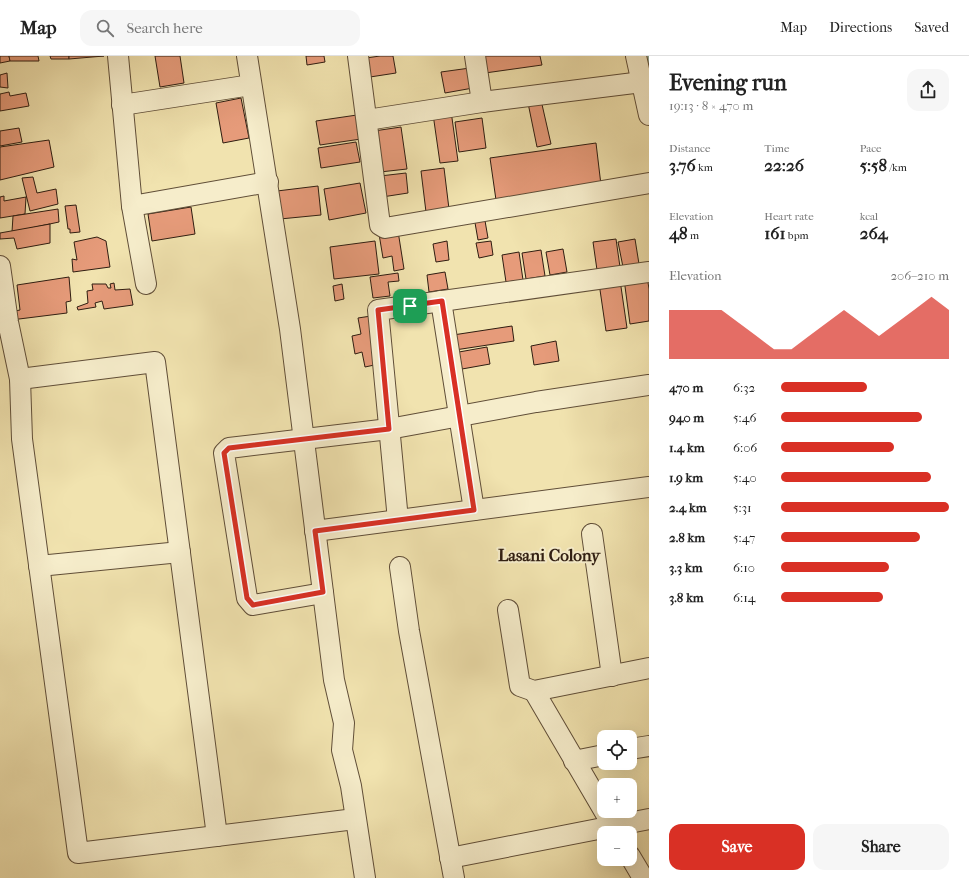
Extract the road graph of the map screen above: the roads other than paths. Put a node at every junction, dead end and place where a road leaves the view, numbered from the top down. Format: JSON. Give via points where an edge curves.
{"nodes":[{"id":1,"x":118,"y":56,"type":"edge"},
{"id":2,"x":247,"y":56,"type":"edge"},
{"id":3,"x":358,"y":56,"type":"edge"},
{"id":4,"x":475,"y":56,"type":"edge"},
{"id":5,"x":636,"y":56,"type":"edge"},
{"id":6,"x":642,"y":82,"type":"junction"},
{"id":7,"x":251,"y":85,"type":"junction"},
{"id":8,"x":482,"y":102,"type":"junction"},
{"id":9,"x":122,"y":105,"type":"junction"},
{"id":10,"x":649,"y":115,"type":"edge"},
{"id":11,"x":367,"y":120,"type":"junction"},
{"id":12,"x":268,"y":182,"type":"junction"},
{"id":13,"x":649,"y":183,"type":"edge"},
{"id":14,"x":132,"y":206,"type":"junction"},
{"id":15,"x":0,"y":266,"type":"edge"},
{"id":16,"x":649,"y":272,"type":"edge"},
{"id":17,"x":146,"y":284,"type":"dead end"},
{"id":18,"x":442,"y":301,"type":"junction"},
{"id":19,"x":20,"y":379,"type":"junction"},
{"id":20,"x":649,"y":385,"type":"edge"},
{"id":21,"x":459,"y":415,"type":"junction"},
{"id":22,"x":389,"y":429,"type":"junction"},
{"id":23,"x":304,"y":439,"type":"junction"},
{"id":24,"x":649,"y":487,"type":"edge"},
{"id":25,"x":474,"y":510,"type":"junction"},
{"id":26,"x":398,"y":520,"type":"junction"},
{"id":27,"x":315,"y":531,"type":"junction"},
{"id":28,"x":592,"y":534,"type":"dead end"},
{"id":29,"x":180,"y":552,"type":"junction"},
{"id":30,"x":39,"y":566,"type":"junction"},
{"id":31,"x":400,"y":567,"type":"dead end"},
{"id":32,"x":323,"y":592,"type":"junction"},
{"id":33,"x":508,"y":610,"type":"dead end"},
{"id":34,"x":649,"y":668,"type":"edge"},
{"id":35,"x":612,"y":676,"type":"junction"},
{"id":36,"x":534,"y":691,"type":"junction"},
{"id":37,"x":649,"y":746,"type":"edge"},
{"id":38,"x":637,"y":749,"type":"edge"},
{"id":39,"x":597,"y":756,"type":"edge"},
{"id":40,"x":574,"y":761,"type":"junction"},
{"id":41,"x":355,"y":819,"type":"junction"},
{"id":42,"x":649,"y":819,"type":"edge"},
{"id":43,"x":613,"y":826,"type":"edge"},
{"id":44,"x":627,"y":826,"type":"edge"},
{"id":45,"x":597,"y":833,"type":"edge"},
{"id":46,"x":217,"y":836,"type":"junction"},
{"id":47,"x":450,"y":858,"type":"junction"},
{"id":48,"x":636,"y":866,"type":"edge"},
{"id":49,"x":365,"y":878,"type":"edge"},
{"id":50,"x":454,"y":878,"type":"edge"},
{"id":51,"x":643,"y":878,"type":"edge"}],
"edges":[{"from":1,"to":9,"type":"street"},
{"from":2,"to":7,"type":"street"},
{"from":3,"to":11,"type":"street"},
{"from":4,"to":8,"type":"street"},
{"from":5,"to":6,"type":"street"},
{"from":6,"to":8,"type":"street"},
{"from":6,"to":10,"type":"street"},
{"from":7,"to":9,"type":"street"},
{"from":7,"to":12,"type":"street"},
{"from":8,"to":11,"type":"street"},
{"from":9,"to":14,"type":"street"},
{"from":11,"to":13,"type":"street","via":[[380,224],[385,228]]},
{"from":12,"to":14,"type":"street"},
{"from":12,"to":23,"type":"street"},
{"from":14,"to":17,"type":"street"},
{"from":15,"to":19,"type":"street"},
{"from":16,"to":18,"type":"street"},
{"from":18,"to":21,"type":"street"},
{"from":18,"to":22,"type":"street","via":[[378,310]]},
{"from":19,"to":29,"type":"street","via":[[155,362]]},
{"from":19,"to":30,"type":"street","via":[[22,439]]},
{"from":20,"to":21,"type":"street"},
{"from":21,"to":22,"type":"street"},
{"from":21,"to":25,"type":"street"},
{"from":22,"to":23,"type":"street"},
{"from":22,"to":26,"type":"street"},
{"from":23,"to":27,"type":"street"},
{"from":23,"to":32,"type":"street","via":[[229,448],[224,453],[247,598],[253,605]]},
{"from":24,"to":25,"type":"street"},
{"from":25,"to":26,"type":"street"},
{"from":26,"to":27,"type":"street"},
{"from":27,"to":32,"type":"street"},
{"from":28,"to":35,"type":"street"},
{"from":29,"to":30,"type":"street"},
{"from":29,"to":46,"type":"street"},
{"from":30,"to":46,"type":"street","via":[[78,853]]},
{"from":31,"to":47,"type":"street"},
{"from":32,"to":41,"type":"street","via":[[334,680],[344,723],[342,750],[351,786]]},
{"from":33,"to":36,"type":"street","via":[[520,686]]},
{"from":34,"to":35,"type":"street"},
{"from":35,"to":36,"type":"street"},
{"from":36,"to":40,"type":"street"},
{"from":37,"to":38,"type":"street"},
{"from":39,"to":40,"type":"street"},
{"from":40,"to":43,"type":"street"},
{"from":41,"to":46,"type":"street"},
{"from":41,"to":49,"type":"street"},
{"from":42,"to":44,"type":"street"},
{"from":45,"to":47,"type":"street"},
{"from":47,"to":50,"type":"street"},
{"from":48,"to":51,"type":"street"}]}
